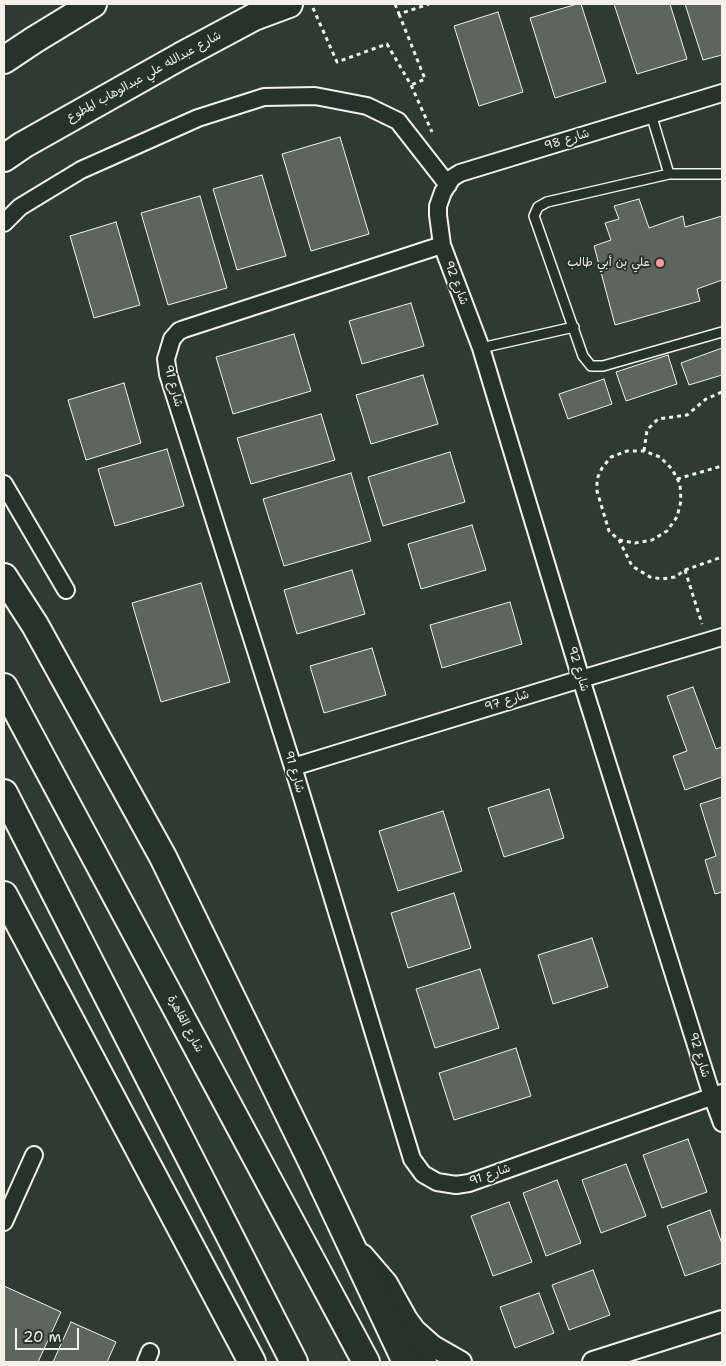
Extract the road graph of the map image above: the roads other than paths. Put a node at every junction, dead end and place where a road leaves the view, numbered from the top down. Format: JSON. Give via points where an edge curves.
{"nodes":[{"id":1,"x":93,"y":4,"type":"edge"},
{"id":2,"x":289,"y":4,"type":"edge"},
{"id":3,"x":4,"y":60,"type":"edge"},
{"id":4,"x":722,"y":93,"type":"edge"},
{"id":5,"x":651,"y":114,"type":"junction"},
{"id":6,"x":14,"y":151,"type":"edge"},
{"id":7,"x":669,"y":174,"type":"junction"},
{"id":8,"x":722,"y":174,"type":"edge"},
{"id":9,"x":4,"y":175,"type":"edge"},
{"id":10,"x":448,"y":185,"type":"junction"},
{"id":11,"x":4,"y":223,"type":"edge"},
{"id":12,"x":442,"y":245,"type":"junction"},
{"id":13,"x":574,"y":327,"type":"junction"},
{"id":14,"x":722,"y":332,"type":"edge"},
{"id":15,"x":481,"y":348,"type":"junction"},
{"id":16,"x":4,"y":484,"type":"edge"},
{"id":17,"x":4,"y":577,"type":"edge"},
{"id":18,"x":66,"y":590,"type":"dead end"},
{"id":19,"x":715,"y":640,"type":"edge"},
{"id":20,"x":581,"y":678,"type":"junction"},
{"id":21,"x":4,"y":687,"type":"edge"},
{"id":22,"x":293,"y":767,"type":"junction"},
{"id":23,"x":4,"y":793,"type":"edge"},
{"id":24,"x":4,"y":895,"type":"edge"},
{"id":25,"x":717,"y":1094,"type":"edge"},
{"id":26,"x":722,"y":1122,"type":"edge"},
{"id":27,"x":34,"y":1155,"type":"dead end"},
{"id":28,"x":4,"y":1220,"type":"edge"},
{"id":29,"x":351,"y":1243,"type":"junction"},
{"id":30,"x":722,"y":1321,"type":"edge"},
{"id":31,"x":415,"y":1330,"type":"junction"},
{"id":32,"x":604,"y":1361,"type":"edge"},
{"id":33,"x":252,"y":1362,"type":"edge"},
{"id":34,"x":294,"y":1362,"type":"edge"},
{"id":35,"x":366,"y":1362,"type":"edge"},
{"id":36,"x":406,"y":1362,"type":"edge"},
{"id":37,"x":426,"y":1362,"type":"edge"},
{"id":38,"x":461,"y":1362,"type":"edge"}],
"edges":[{"from":1,"to":3,"type":"main road"},
{"from":2,"to":6,"type":"main road","name":"شارع عبدالله علي عبدالوهاب المطوع","via":[[254,17],[181,56]]},
{"from":4,"to":5,"type":"street","name":"شارع 98"},
{"from":5,"to":7,"type":"lane"},
{"from":5,"to":10,"type":"street","name":"شارع 98","via":[[471,169],[452,178]]},
{"from":6,"to":9,"type":"main road"},
{"from":7,"to":8,"type":"lane"},
{"from":7,"to":13,"type":"lane","via":[[547,202],[535,210],[535,220]]},
{"from":10,"to":11,"type":"street","via":[[398,121],[367,106],[315,96],[264,97],[198,118],[80,170],[20,207]]},
{"from":10,"to":12,"type":"street","name":"شارع 92","via":[[440,200],[438,215]]},
{"from":12,"to":15,"type":"street","name":"شارع 92"},
{"from":12,"to":22,"type":"street","name":"شارع 91","via":[[184,329],[176,334],[168,348],[168,374]]},
{"from":13,"to":14,"type":"lane","via":[[586,362],[591,366],[603,366]]},
{"from":13,"to":15,"type":"lane"},
{"from":15,"to":20,"type":"street","name":"شارع 92"},
{"from":16,"to":18,"type":"street"},
{"from":17,"to":29,"type":"main road","via":[[35,625],[162,857]]},
{"from":19,"to":20,"type":"street","name":"شارع 97"},
{"from":20,"to":22,"type":"street","name":"شارع 97"},
{"from":20,"to":25,"type":"street","name":"شارع 92"},
{"from":21,"to":35,"type":"main road","name":"شارع القاهرة"},
{"from":22,"to":25,"type":"street","name":"شارع 91","via":[[412,1159],[423,1174],[446,1184],[469,1184]]},
{"from":23,"to":34,"type":"main road"},
{"from":24,"to":33,"type":"main road"},
{"from":25,"to":26,"type":"street","name":"شارع 92"},
{"from":27,"to":28,"type":"street"},
{"from":29,"to":31,"type":"street","via":[[387,1284]]},
{"from":29,"to":36,"type":"main road"},
{"from":30,"to":32,"type":"street"},
{"from":31,"to":37,"type":"street"},
{"from":31,"to":38,"type":"street","via":[[433,1346]]}]}
